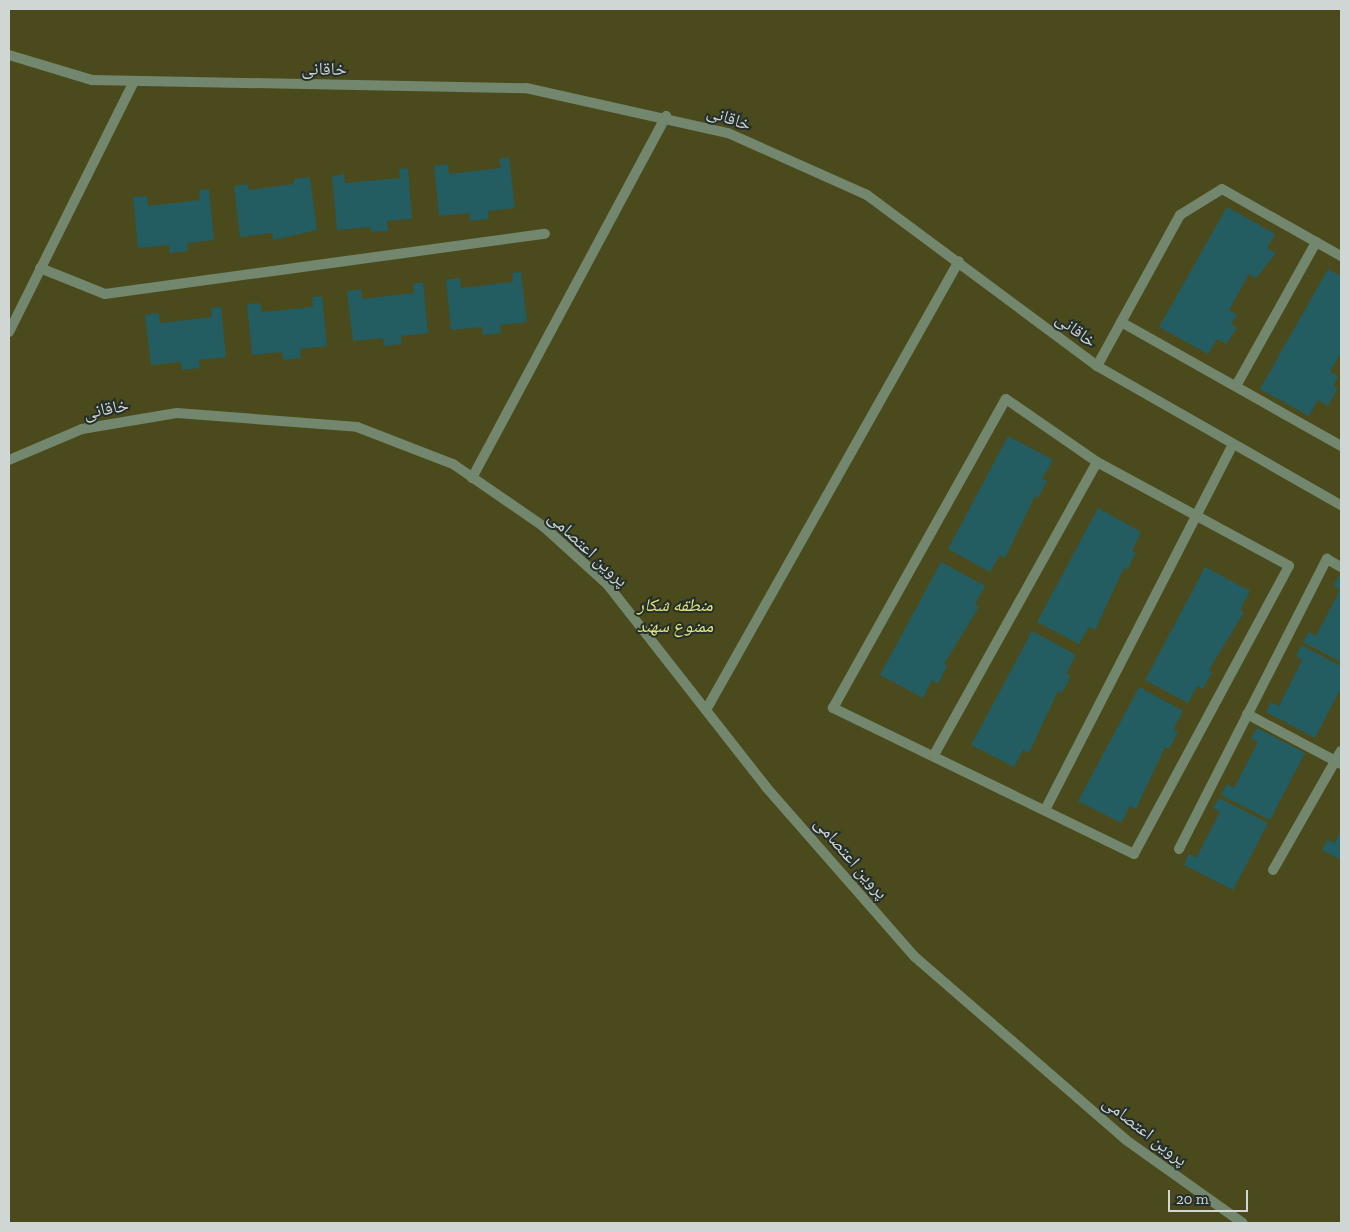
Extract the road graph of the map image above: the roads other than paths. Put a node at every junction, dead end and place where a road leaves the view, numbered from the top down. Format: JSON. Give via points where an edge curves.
{"nodes":[{"id":1,"x":9,"y":55,"type":"edge"},
{"id":2,"x":134,"y":81,"type":"junction"},
{"id":3,"x":666,"y":116,"type":"junction"},
{"id":4,"x":545,"y":234,"type":"dead end"},
{"id":5,"x":1316,"y":242,"type":"junction"},
{"id":6,"x":1341,"y":256,"type":"edge"},
{"id":7,"x":959,"y":261,"type":"junction"},
{"id":8,"x":40,"y":268,"type":"junction"},
{"id":9,"x":1121,"y":322,"type":"junction"},
{"id":10,"x":9,"y":332,"type":"edge"},
{"id":11,"x":1097,"y":366,"type":"junction"},
{"id":12,"x":1236,"y":386,"type":"junction"},
{"id":13,"x":1232,"y":446,"type":"junction"},
{"id":14,"x":1341,"y":446,"type":"edge"},
{"id":15,"x":9,"y":460,"type":"edge"},
{"id":16,"x":1097,"y":462,"type":"junction"},
{"id":17,"x":472,"y":478,"type":"junction"},
{"id":18,"x":1341,"y":504,"type":"edge"},
{"id":19,"x":1195,"y":518,"type":"junction"},
{"id":20,"x":1341,"y":567,"type":"edge"},
{"id":21,"x":706,"y":710,"type":"junction"},
{"id":22,"x":1247,"y":714,"type":"junction"},
{"id":23,"x":1341,"y":752,"type":"edge"},
{"id":24,"x":934,"y":755,"type":"junction"},
{"id":25,"x":1338,"y":763,"type":"edge"},
{"id":26,"x":1044,"y":810,"type":"junction"},
{"id":27,"x":1179,"y":849,"type":"dead end"},
{"id":28,"x":1273,"y":870,"type":"dead end"},
{"id":29,"x":1243,"y":1223,"type":"edge"}],
"edges":[{"from":1,"to":2,"type":"street","name":"خاقانی","via":[[92,80]]},
{"from":2,"to":3,"type":"street","name":"خاقانی","via":[[526,88]]},
{"from":2,"to":8,"type":"street"},
{"from":3,"to":7,"type":"street","name":"خاقانی","via":[[728,133],[867,195]]},
{"from":3,"to":17,"type":"street"},
{"from":4,"to":8,"type":"street","via":[[106,294]]},
{"from":5,"to":6,"type":"street"},
{"from":5,"to":9,"type":"street","via":[[1222,190],[1180,214]]},
{"from":5,"to":12,"type":"street"},
{"from":7,"to":11,"type":"street","name":"خاقانی"},
{"from":7,"to":21,"type":"street"},
{"from":8,"to":10,"type":"street"},
{"from":9,"to":11,"type":"street"},
{"from":9,"to":12,"type":"street"},
{"from":11,"to":13,"type":"street","name":"خاقانی"},
{"from":12,"to":14,"type":"street"},
{"from":13,"to":18,"type":"street","name":"خاقانی"},
{"from":13,"to":19,"type":"street"},
{"from":15,"to":17,"type":"street","name":"خاقانی","via":[[82,429],[177,412],[357,427],[453,464]]},
{"from":16,"to":19,"type":"street"},
{"from":16,"to":24,"type":"street"},
{"from":16,"to":24,"type":"street","via":[[1006,399],[833,708]]},
{"from":17,"to":21,"type":"street","name":"پروین اعتصامی","via":[[543,526],[608,584]]},
{"from":19,"to":26,"type":"street"},
{"from":19,"to":26,"type":"street","via":[[1289,566],[1134,854]]},
{"from":20,"to":22,"type":"street","via":[[1327,559]]},
{"from":21,"to":29,"type":"street","name":"پروین اعتصامی","via":[[766,787],[915,957],[1126,1140]]},
{"from":22,"to":25,"type":"street"},
{"from":22,"to":27,"type":"street"},
{"from":23,"to":25,"type":"street"},
{"from":24,"to":26,"type":"street"},
{"from":25,"to":28,"type":"street"}]}
